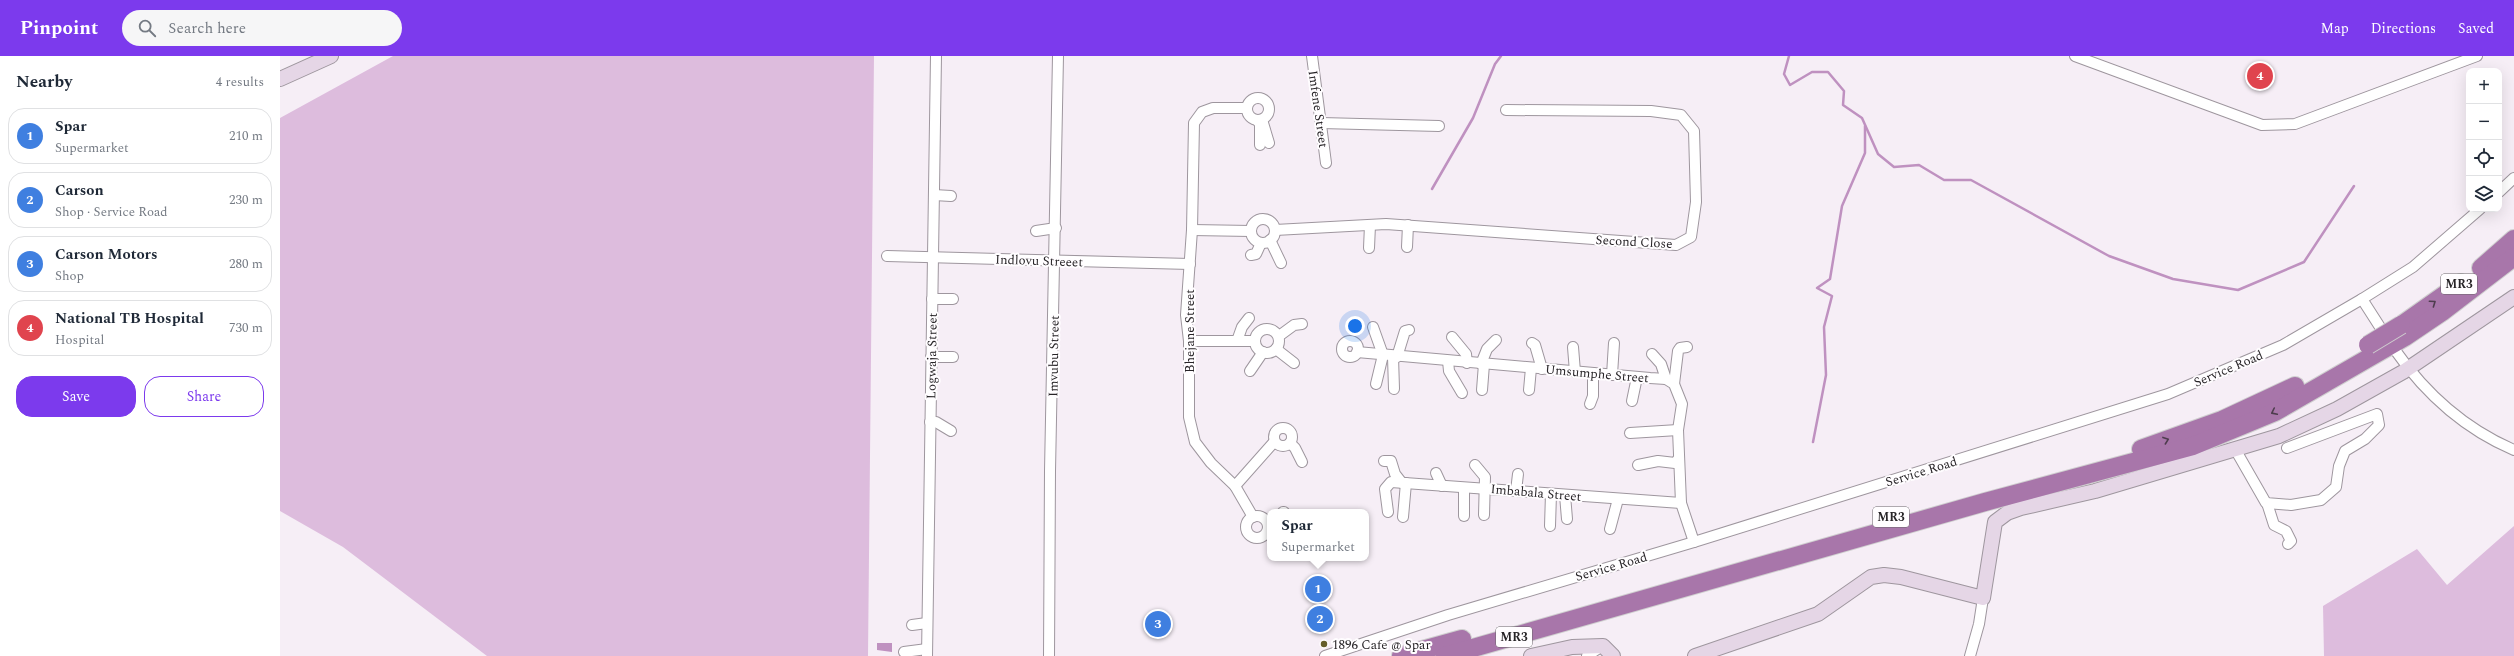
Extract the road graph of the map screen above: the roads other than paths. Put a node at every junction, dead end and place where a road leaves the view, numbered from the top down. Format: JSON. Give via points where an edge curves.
{"nodes":[{"id":1,"x":331,"y":56,"type":"edge"},
{"id":2,"x":936,"y":56,"type":"edge"},
{"id":3,"x":1058,"y":56,"type":"edge"},
{"id":4,"x":1312,"y":56,"type":"edge"},
{"id":5,"x":2076,"y":56,"type":"edge"},
{"id":6,"x":2477,"y":56,"type":"edge"},
{"id":7,"x":280,"y":79,"type":"edge"},
{"id":8,"x":1247,"y":108,"type":"junction"},
{"id":9,"x":1506,"y":110,"type":"dead end"},
{"id":10,"x":1260,"y":120,"type":"junction"},
{"id":11,"x":1321,"y":123,"type":"junction"},
{"id":12,"x":1438,"y":126,"type":"dead end"},
{"id":13,"x":1264,"y":144,"type":"dead end"},
{"id":14,"x":1326,"y":163,"type":"dead end"},
{"id":15,"x":2514,"y":178,"type":"edge"},
{"id":16,"x":2502,"y":189,"type":"edge"},
{"id":17,"x":934,"y":195,"type":"junction"},
{"id":18,"x":951,"y":196,"type":"dead end"},
{"id":19,"x":2477,"y":212,"type":"edge"},
{"id":20,"x":1370,"y":225,"type":"junction"},
{"id":21,"x":1408,"y":225,"type":"junction"},
{"id":22,"x":1056,"y":228,"type":"junction"},
{"id":23,"x":1192,"y":230,"type":"junction"},
{"id":24,"x":1275,"y":230,"type":"junction"},
{"id":25,"x":1036,"y":231,"type":"dead end"},
{"id":26,"x":1251,"y":231,"type":"junction"},
{"id":27,"x":2514,"y":239,"type":"edge"},
{"id":28,"x":1266,"y":241,"type":"junction"},
{"id":29,"x":1406,"y":247,"type":"dead end"},
{"id":30,"x":1369,"y":248,"type":"dead end"},
{"id":31,"x":1251,"y":255,"type":"dead end"},
{"id":32,"x":887,"y":256,"type":"dead end"},
{"id":33,"x":933,"y":257,"type":"junction"},
{"id":34,"x":2514,"y":257,"type":"edge"},
{"id":35,"x":1055,"y":261,"type":"junction"},
{"id":36,"x":1281,"y":262,"type":"dead end"},
{"id":37,"x":1190,"y":264,"type":"junction"},
{"id":38,"x":2514,"y":297,"type":"edge"},
{"id":39,"x":932,"y":299,"type":"junction"},
{"id":40,"x":953,"y":299,"type":"dead end"},
{"id":41,"x":2362,"y":299,"type":"junction"},
{"id":42,"x":1249,"y":318,"type":"dead end"},
{"id":43,"x":1302,"y":324,"type":"dead end"},
{"id":44,"x":1373,"y":327,"type":"dead end"},
{"id":45,"x":1409,"y":330,"type":"dead end"},
{"id":46,"x":1279,"y":336,"type":"junction"},
{"id":47,"x":1452,"y":337,"type":"dead end"},
{"id":48,"x":1496,"y":340,"type":"dead end"},
{"id":49,"x":2388,"y":340,"type":"dead end"},
{"id":50,"x":1189,"y":341,"type":"junction"},
{"id":51,"x":1237,"y":341,"type":"junction"},
{"id":52,"x":1255,"y":341,"type":"junction"},
{"id":53,"x":1532,"y":343,"type":"dead end"},
{"id":54,"x":1614,"y":343,"type":"dead end"},
{"id":55,"x":1573,"y":347,"type":"dead end"},
{"id":56,"x":1687,"y":347,"type":"dead end"},
{"id":57,"x":1276,"y":349,"type":"junction"},
{"id":58,"x":2395,"y":350,"type":"dead end"},
{"id":59,"x":1263,"y":352,"type":"junction"},
{"id":60,"x":1357,"y":352,"type":"dead end"},
{"id":61,"x":1652,"y":354,"type":"dead end"},
{"id":62,"x":1383,"y":355,"type":"junction"},
{"id":63,"x":953,"y":356,"type":"dead end"},
{"id":64,"x":931,"y":357,"type":"junction"},
{"id":65,"x":1395,"y":357,"type":"junction"},
{"id":66,"x":1448,"y":361,"type":"junction"},
{"id":67,"x":1294,"y":363,"type":"dead end"},
{"id":68,"x":1467,"y":363,"type":"junction"},
{"id":69,"x":1482,"y":364,"type":"junction"},
{"id":70,"x":1531,"y":368,"type":"junction"},
{"id":71,"x":1542,"y":369,"type":"junction"},
{"id":72,"x":2408,"y":369,"type":"junction"},
{"id":73,"x":1250,"y":371,"type":"dead end"},
{"id":74,"x":1575,"y":372,"type":"junction"},
{"id":75,"x":1593,"y":373,"type":"junction"},
{"id":76,"x":1612,"y":374,"type":"junction"},
{"id":77,"x":1637,"y":377,"type":"junction"},
{"id":78,"x":1670,"y":382,"type":"junction"},
{"id":79,"x":1376,"y":384,"type":"dead end"},
{"id":80,"x":1394,"y":389,"type":"dead end"},
{"id":81,"x":1482,"y":390,"type":"dead end"},
{"id":82,"x":1529,"y":390,"type":"dead end"},
{"id":83,"x":1462,"y":393,"type":"dead end"},
{"id":84,"x":1632,"y":401,"type":"dead end"},
{"id":85,"x":1590,"y":404,"type":"dead end"},
{"id":86,"x":930,"y":422,"type":"junction"},
{"id":87,"x":1678,"y":430,"type":"junction"},
{"id":88,"x":951,"y":431,"type":"dead end"},
{"id":89,"x":1630,"y":433,"type":"dead end"},
{"id":90,"x":1274,"y":442,"type":"junction"},
{"id":91,"x":1290,"y":443,"type":"junction"},
{"id":92,"x":2287,"y":448,"type":"dead end"},
{"id":93,"x":2235,"y":449,"type":"junction"},
{"id":94,"x":2514,"y":450,"type":"edge"},
{"id":95,"x":1679,"y":458,"type":"junction"},
{"id":96,"x":1384,"y":461,"type":"dead end"},
{"id":97,"x":1302,"y":462,"type":"dead end"},
{"id":98,"x":1474,"y":465,"type":"dead end"},
{"id":99,"x":1638,"y":465,"type":"dead end"},
{"id":100,"x":1436,"y":472,"type":"dead end"},
{"id":101,"x":1518,"y":474,"type":"dead end"},
{"id":102,"x":1404,"y":483,"type":"junction"},
{"id":103,"x":1234,"y":486,"type":"junction"},
{"id":104,"x":1442,"y":486,"type":"junction"},
{"id":105,"x":1464,"y":488,"type":"junction"},
{"id":106,"x":1485,"y":488,"type":"junction"},
{"id":107,"x":1516,"y":491,"type":"junction"},
{"id":108,"x":1551,"y":494,"type":"junction"},
{"id":109,"x":1565,"y":495,"type":"junction"},
{"id":110,"x":1618,"y":498,"type":"junction"},
{"id":111,"x":1681,"y":503,"type":"junction"},
{"id":112,"x":2267,"y":503,"type":"junction"},
{"id":113,"x":1388,"y":512,"type":"dead end"},
{"id":114,"x":1484,"y":515,"type":"dead end"},
{"id":115,"x":1464,"y":516,"type":"dead end"},
{"id":116,"x":1253,"y":517,"type":"junction"},
{"id":117,"x":1403,"y":517,"type":"dead end"},
{"id":118,"x":1267,"y":519,"type":"edge"},
{"id":119,"x":1566,"y":519,"type":"dead end"},
{"id":120,"x":1550,"y":526,"type":"dead end"},
{"id":121,"x":1610,"y":528,"type":"dead end"},
{"id":122,"x":1267,"y":534,"type":"edge"},
{"id":123,"x":1694,"y":542,"type":"junction"},
{"id":124,"x":2288,"y":544,"type":"dead end"},
{"id":125,"x":1983,"y":598,"type":"junction"},
{"id":126,"x":927,"y":623,"type":"junction"},
{"id":127,"x":912,"y":625,"type":"dead end"},
{"id":128,"x":1608,"y":651,"type":"edge"},
{"id":129,"x":904,"y":652,"type":"dead end"},
{"id":130,"x":927,"y":653,"type":"edge"},
{"id":131,"x":1049,"y":656,"type":"edge"},
{"id":132,"x":1325,"y":656,"type":"edge"},
{"id":133,"x":1401,"y":656,"type":"edge"},
{"id":134,"x":1445,"y":656,"type":"edge"},
{"id":135,"x":1531,"y":656,"type":"edge"},
{"id":136,"x":1587,"y":656,"type":"edge"},
{"id":137,"x":1695,"y":656,"type":"edge"},
{"id":138,"x":1970,"y":656,"type":"edge"}],
"edges":[{"from":1,"to":7,"type":"street"},
{"from":2,"to":17,"type":"street","name":"Logwaja Street"},
{"from":3,"to":22,"type":"street","name":"Imvubu Street"},
{"from":4,"to":11,"type":"street","name":"Imfene Street"},
{"from":5,"to":6,"type":"street","via":[[2262,125],[2295,124]]},
{"from":8,"to":10,"type":"street","via":[[1248,115]]},
{"from":8,"to":10,"type":"street","via":[[1253,99],[1263,100],[1269,108],[1267,115]]},
{"from":8,"to":23,"type":"street","name":"Bhejane Street","via":[[1213,108],[1202,112],[1194,123]]},
{"from":9,"to":21,"type":"street","name":"Second Close","via":[[1651,111],[1681,115],[1694,131],[1696,202],[1691,236],[1676,244]]},
{"from":10,"to":13,"type":"street"},
{"from":11,"to":12,"type":"street"},
{"from":11,"to":14,"type":"street","name":"Imfene Street"},
{"from":15,"to":16,"type":"street"},
{"from":17,"to":18,"type":"street"},
{"from":17,"to":33,"type":"street","name":"Logwaja Street"},
{"from":19,"to":41,"type":"street","name":"Service Road","via":[[2413,267]]},
{"from":20,"to":21,"type":"street","name":"Second Close"},
{"from":20,"to":24,"type":"street","name":"Second Close"},
{"from":20,"to":30,"type":"street"},
{"from":21,"to":29,"type":"street"},
{"from":22,"to":25,"type":"street"},
{"from":22,"to":35,"type":"street","name":"Imvubu Street"},
{"from":23,"to":26,"type":"street"},
{"from":23,"to":37,"type":"street","name":"Bhejane Street"},
{"from":24,"to":26,"type":"street","via":[[1272,223],[1263,219],[1253,224]]},
{"from":24,"to":28,"type":"street"},
{"from":26,"to":28,"type":"street","via":[[1253,238]]},
{"from":133,"to":27,"type":"highway","number":"MR3","one_way":true,"bridge":true,"via":[[1933,504],[2147,448],[2222,420],[2281,394],[2401,325],[2480,270]]},
{"from":28,"to":31,"type":"street","via":[[1256,254]]},
{"from":28,"to":36,"type":"street"},
{"from":32,"to":33,"type":"street","name":"Indlovu Streeet"},
{"from":33,"to":35,"type":"street","name":"Indlovu Streeet"},
{"from":33,"to":39,"type":"street","name":"Logwaja Street"},
{"from":34,"to":134,"type":"highway","number":"MR3","one_way":true,"via":[[2405,337],[2275,412],[2193,446],[1969,506]]},
{"from":35,"to":37,"type":"street","name":"Indlovu Streeet"},
{"from":35,"to":131,"type":"street","name":"Imvubu Street"},
{"from":37,"to":50,"type":"street","name":"Bhejane Street","via":[[1186,315]]},
{"from":38,"to":72,"type":"street"},
{"from":39,"to":40,"type":"street"},
{"from":39,"to":64,"type":"street","name":"Logwaja Street"},
{"from":41,"to":49,"type":"street"},
{"from":41,"to":123,"type":"street","name":"Service Road","via":[[2283,344],[2168,394]]},
{"from":42,"to":51,"type":"street","via":[[1242,327]]},
{"from":43,"to":46,"type":"street","via":[[1294,325]]},
{"from":44,"to":62,"type":"street"},
{"from":45,"to":65,"type":"street","via":[[1405,331]]},
{"from":46,"to":52,"type":"street","via":[[1273,330],[1265,329],[1258,333]]},
{"from":46,"to":57,"type":"street"},
{"from":47,"to":68,"type":"street","via":[[1466,354]]},
{"from":48,"to":69,"type":"street","via":[[1487,348]]},
{"from":50,"to":51,"type":"street"},
{"from":50,"to":103,"type":"street","name":"Bhejane Street","via":[[1189,416],[1195,442]]},
{"from":51,"to":52,"type":"street"},
{"from":52,"to":59,"type":"street","via":[[1257,348]]},
{"from":53,"to":71,"type":"street","via":[[1535,345]]},
{"from":54,"to":76,"type":"street"},
{"from":55,"to":74,"type":"street"},
{"from":56,"to":78,"type":"street","via":[[1678,350]]},
{"from":57,"to":59,"type":"street"},
{"from":57,"to":67,"type":"street"},
{"from":58,"to":72,"type":"street"},
{"from":59,"to":73,"type":"street"},
{"from":60,"to":62,"type":"street","name":"Umsumphe Street"},
{"from":61,"to":78,"type":"street","via":[[1661,364]]},
{"from":62,"to":65,"type":"street","name":"Umsumphe Street"},
{"from":62,"to":79,"type":"street"},
{"from":63,"to":64,"type":"street"},
{"from":64,"to":86,"type":"street","name":"Logwaja Street"},
{"from":65,"to":66,"type":"street","name":"Umsumphe Street"},
{"from":65,"to":80,"type":"street"},
{"from":66,"to":68,"type":"street","name":"Umsumphe Street"},
{"from":66,"to":83,"type":"street","via":[[1450,371]]},
{"from":68,"to":69,"type":"street","name":"Umsumphe Street"},
{"from":69,"to":70,"type":"street","name":"Umsumphe Street"},
{"from":69,"to":81,"type":"street"},
{"from":70,"to":71,"type":"street","name":"Umsumphe Street"},
{"from":70,"to":82,"type":"street"},
{"from":71,"to":74,"type":"street","name":"Umsumphe Street"},
{"from":72,"to":93,"type":"street","via":[[2337,409],[2279,436]]},
{"from":72,"to":94,"type":"street","via":[[2431,396],[2486,437]]},
{"from":74,"to":75,"type":"street","name":"Umsumphe Street"},
{"from":75,"to":76,"type":"street","name":"Umsumphe Street"},
{"from":75,"to":85,"type":"street","via":[[1593,396]]},
{"from":76,"to":77,"type":"street","name":"Umsumphe Street"},
{"from":77,"to":78,"type":"street","name":"Umsumphe Street"},
{"from":77,"to":84,"type":"street"},
{"from":78,"to":87,"type":"street","via":[[1682,404]]},
{"from":86,"to":88,"type":"street","via":[[936,422]]},
{"from":86,"to":126,"type":"street","name":"Logwaja Street"},
{"from":87,"to":89,"type":"street"},
{"from":87,"to":95,"type":"street"},
{"from":90,"to":91,"type":"street","via":[[1282,446]]},
{"from":90,"to":91,"type":"street","via":[[1275,430],[1284,428],[1291,432]]},
{"from":90,"to":103,"type":"street"},
{"from":91,"to":97,"type":"street"},
{"from":92,"to":112,"type":"street","via":[[2377,414],[2379,425],[2365,439],[2345,451],[2339,466],[2336,486],[2321,500],[2292,505]]},
{"from":93,"to":112,"type":"street"},
{"from":93,"to":125,"type":"street","via":[[2095,491],[2007,513],[1995,522]]},
{"from":95,"to":99,"type":"street","via":[[1675,463],[1658,461]]},
{"from":95,"to":111,"type":"street"},
{"from":96,"to":102,"type":"street","via":[[1391,461],[1395,474]]},
{"from":98,"to":106,"type":"street","via":[[1485,477]]},
{"from":100,"to":104,"type":"street"},
{"from":101,"to":107,"type":"street"},
{"from":102,"to":104,"type":"street","name":"Imbabala Street"},
{"from":102,"to":113,"type":"street","name":"Imbabala Street","via":[[1391,482],[1385,489]]},
{"from":102,"to":117,"type":"street"},
{"from":103,"to":116,"type":"street","name":"Bhejane Street"},
{"from":104,"to":105,"type":"street","name":"Imbabala Street"},
{"from":105,"to":106,"type":"street","name":"Imbabala Street"},
{"from":105,"to":115,"type":"street"},
{"from":106,"to":107,"type":"street","name":"Imbabala Street"},
{"from":106,"to":114,"type":"street"},
{"from":107,"to":108,"type":"street","name":"Imbabala Street"},
{"from":108,"to":109,"type":"street","name":"Imbabala Street"},
{"from":108,"to":120,"type":"street"},
{"from":109,"to":110,"type":"street","name":"Imbabala Street"},
{"from":109,"to":119,"type":"street"},
{"from":110,"to":111,"type":"street","name":"Imbabala Street"},
{"from":110,"to":121,"type":"street"},
{"from":111,"to":123,"type":"street"},
{"from":112,"to":124,"type":"street","via":[[2274,525],[2286,531],[2291,541]]},
{"from":116,"to":118,"type":"street"},
{"from":116,"to":122,"type":"street","via":[[1246,525],[1250,535],[1260,537]]},
{"from":123,"to":132,"type":"street","name":"Service Road","via":[[1550,584]]},
{"from":125,"to":137,"type":"street","via":[[1901,578],[1884,575],[1871,577],[1818,614]]},
{"from":125,"to":138,"type":"street"},
{"from":126,"to":127,"type":"street"},
{"from":126,"to":130,"type":"street","name":"Logwaja Street"},
{"from":128,"to":135,"type":"street","via":[[1572,647]]},
{"from":128,"to":136,"type":"street"},
{"from":129,"to":130,"type":"street"}]}
